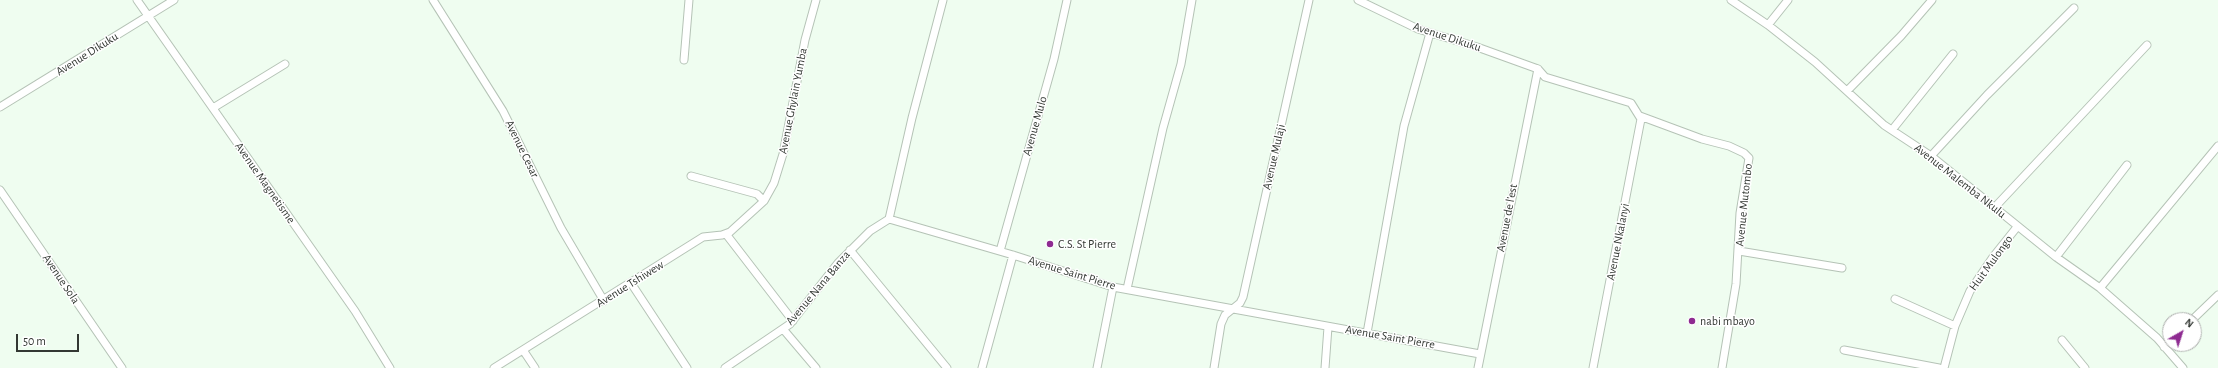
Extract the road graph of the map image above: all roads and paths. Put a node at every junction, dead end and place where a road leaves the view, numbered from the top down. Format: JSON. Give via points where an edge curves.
{"nodes":[{"id":1,"x":137,"y":0,"type":"edge"},
{"id":2,"x":174,"y":0,"type":"edge"},
{"id":3,"x":433,"y":0,"type":"edge"},
{"id":4,"x":690,"y":0,"type":"edge"},
{"id":5,"x":816,"y":0,"type":"edge"},
{"id":6,"x":943,"y":0,"type":"edge"},
{"id":7,"x":1067,"y":0,"type":"edge"},
{"id":8,"x":1192,"y":0,"type":"edge"},
{"id":9,"x":1309,"y":0,"type":"edge"},
{"id":10,"x":1358,"y":0,"type":"edge"},
{"id":11,"x":1731,"y":0,"type":"edge"},
{"id":12,"x":1788,"y":0,"type":"edge"},
{"id":13,"x":1932,"y":0,"type":"edge"},
{"id":14,"x":2074,"y":8,"type":"dead end"},
{"id":15,"x":148,"y":16,"type":"junction"},
{"id":16,"x":1768,"y":25,"type":"junction"},
{"id":17,"x":1430,"y":33,"type":"junction"},
{"id":18,"x":2146,"y":45,"type":"dead end"},
{"id":19,"x":1953,"y":54,"type":"dead end"},
{"id":20,"x":684,"y":60,"type":"dead end"},
{"id":21,"x":285,"y":64,"type":"dead end"},
{"id":22,"x":1538,"y":69,"type":"junction"},
{"id":23,"x":1846,"y":91,"type":"junction"},
{"id":24,"x":0,"y":107,"type":"edge"},
{"id":25,"x":213,"y":108,"type":"junction"},
{"id":26,"x":1640,"y":116,"type":"junction"},
{"id":27,"x":1892,"y":130,"type":"junction"},
{"id":28,"x":2218,"y":146,"type":"edge"},
{"id":29,"x":1931,"y":156,"type":"junction"},
{"id":30,"x":2127,"y":165,"type":"dead end"},
{"id":31,"x":691,"y":176,"type":"dead end"},
{"id":32,"x":0,"y":190,"type":"edge"},
{"id":33,"x":764,"y":200,"type":"junction"},
{"id":34,"x":1995,"y":207,"type":"junction"},
{"id":35,"x":889,"y":219,"type":"junction"},
{"id":36,"x":2017,"y":227,"type":"junction"},
{"id":37,"x":726,"y":234,"type":"junction"},
{"id":38,"x":850,"y":250,"type":"junction"},
{"id":39,"x":1000,"y":251,"type":"junction"},
{"id":40,"x":1739,"y":251,"type":"junction"},
{"id":41,"x":1013,"y":255,"type":"junction"},
{"id":42,"x":2056,"y":257,"type":"junction"},
{"id":43,"x":1842,"y":268,"type":"dead end"},
{"id":44,"x":631,"y":283,"type":"junction"},
{"id":45,"x":1113,"y":287,"type":"junction"},
{"id":46,"x":2100,"y":288,"type":"junction"},
{"id":47,"x":1127,"y":290,"type":"junction"},
{"id":48,"x":2218,"y":295,"type":"edge"},
{"id":49,"x":1895,"y":299,"type":"dead end"},
{"id":50,"x":604,"y":301,"type":"junction"},
{"id":51,"x":1232,"y":310,"type":"junction"},
{"id":52,"x":2200,"y":312,"type":"edge"},
{"id":53,"x":793,"y":321,"type":"junction"},
{"id":54,"x":1328,"y":326,"type":"junction"},
{"id":55,"x":1955,"y":326,"type":"junction"},
{"id":56,"x":783,"y":329,"type":"junction"},
{"id":57,"x":1367,"y":333,"type":"junction"},
{"id":58,"x":2062,"y":340,"type":"dead end"},
{"id":59,"x":2162,"y":345,"type":"edge"},
{"id":60,"x":523,"y":350,"type":"junction"},
{"id":61,"x":1844,"y":350,"type":"dead end"},
{"id":62,"x":2169,"y":352,"type":"edge"},
{"id":63,"x":1480,"y":354,"type":"junction"},
{"id":64,"x":122,"y":368,"type":"edge"},
{"id":65,"x":390,"y":368,"type":"edge"},
{"id":66,"x":494,"y":368,"type":"edge"},
{"id":67,"x":535,"y":368,"type":"edge"},
{"id":68,"x":687,"y":368,"type":"edge"},
{"id":69,"x":725,"y":368,"type":"edge"},
{"id":70,"x":816,"y":368,"type":"edge"},
{"id":71,"x":947,"y":368,"type":"edge"},
{"id":72,"x":982,"y":368,"type":"edge"},
{"id":73,"x":1097,"y":368,"type":"edge"},
{"id":74,"x":1214,"y":368,"type":"edge"},
{"id":75,"x":1325,"y":368,"type":"edge"},
{"id":76,"x":1478,"y":368,"type":"edge"},
{"id":77,"x":1593,"y":368,"type":"edge"},
{"id":78,"x":1722,"y":368,"type":"edge"},
{"id":79,"x":1940,"y":368,"type":"edge"},
{"id":80,"x":1944,"y":368,"type":"edge"},
{"id":81,"x":2085,"y":368,"type":"edge"},
{"id":82,"x":2183,"y":368,"type":"edge"}],
"edges":[{"from":1,"to":15,"type":"street","name":"Avenue Magnetisme"},
{"from":2,"to":15,"type":"street","name":"Avenue Dikuku"},
{"from":3,"to":50,"type":"street","name":"Avenue Cesar","via":[[503,112],[561,228]]},
{"from":4,"to":20,"type":"street"},
{"from":5,"to":33,"type":"street","name":"Avenue Ghylain Yumba","via":[[805,40],[783,154],[774,183]]},
{"from":6,"to":35,"type":"street"},
{"from":7,"to":39,"type":"street","name":"Avenue Mulo","via":[[1054,59]]},
{"from":8,"to":47,"type":"street","via":[[1181,64],[1163,128]]},
{"from":9,"to":51,"type":"street","name":"Avenue Mulaji","via":[[1243,297]]},
{"from":10,"to":17,"type":"street","name":"Avenue Dikuku"},
{"from":11,"to":16,"type":"street","name":"Avenue Malemba Nkulu"},
{"from":12,"to":16,"type":"street"},
{"from":13,"to":23,"type":"street","via":[[1902,36]]},
{"from":14,"to":29,"type":"street","via":[[1961,122]]},
{"from":15,"to":24,"type":"street","name":"Avenue Dikuku"},
{"from":15,"to":25,"type":"street","name":"Avenue Magnetisme"},
{"from":16,"to":23,"type":"street","name":"Avenue Malemba Nkulu"},
{"from":17,"to":22,"type":"street","name":"Avenue Dikuku"},
{"from":17,"to":57,"type":"street","via":[[1404,126]]},
{"from":18,"to":34,"type":"street"},
{"from":19,"to":27,"type":"street"},
{"from":21,"to":25,"type":"street"},
{"from":22,"to":26,"type":"street","name":"Avenue Dikuku","via":[[1545,77],[1631,103]]},
{"from":22,"to":63,"type":"street","name":"Avenue de l'est"},
{"from":23,"to":27,"type":"street","name":"Avenue Malemba Nkulu"},
{"from":25,"to":65,"type":"street","name":"Avenue Magnetisme","via":[[355,311]]},
{"from":26,"to":40,"type":"street","name":"Avenue Mutombo","via":[[1729,146],[1748,156],[1741,207]]},
{"from":26,"to":77,"type":"street","name":"Avenue Nkalanyi","via":[[1641,125]]},
{"from":27,"to":29,"type":"street","name":"Avenue Malemba Nkulu"},
{"from":28,"to":46,"type":"street"},
{"from":29,"to":34,"type":"street","name":"Avenue Malemba Nkulu"},
{"from":30,"to":42,"type":"street"},
{"from":31,"to":33,"type":"street","via":[[752,193]]},
{"from":32,"to":64,"type":"street","name":"Avenue Sola"},
{"from":33,"to":37,"type":"street"},
{"from":34,"to":36,"type":"street","name":"Avenue Malemba Nkulu"},
{"from":35,"to":38,"type":"street","name":"Avenue Nana Banza","via":[[870,231]]},
{"from":35,"to":39,"type":"street","name":"Avenue Saint Pierre"},
{"from":36,"to":42,"type":"street","name":"Avenue Malemba Nkulu"},
{"from":36,"to":55,"type":"street","name":"Huit Mulongo","via":[[1977,280]]},
{"from":37,"to":44,"type":"street","name":"Avenue Tshiwew","via":[[703,237]]},
{"from":37,"to":53,"type":"street"},
{"from":38,"to":53,"type":"street","name":"Avenue Nana Banza"},
{"from":38,"to":71,"type":"street"},
{"from":39,"to":41,"type":"street","name":"Avenue Saint Pierre"},
{"from":40,"to":43,"type":"street"},
{"from":40,"to":78,"type":"street","name":"Avenue Mutombo"},
{"from":41,"to":45,"type":"street","name":"Avenue Saint Pierre"},
{"from":41,"to":72,"type":"street"},
{"from":42,"to":46,"type":"street","name":"Avenue Malemba Nkulu"},
{"from":44,"to":50,"type":"street","name":"Avenue Tshiwew"},
{"from":44,"to":68,"type":"street"},
{"from":45,"to":47,"type":"street","name":"Avenue Saint Pierre"},
{"from":45,"to":73,"type":"street"},
{"from":46,"to":59,"type":"street","name":"Avenue Malemba Nkulu","via":[[2150,331]]},
{"from":47,"to":51,"type":"street","name":"Avenue Saint Pierre"},
{"from":48,"to":52,"type":"street"},
{"from":49,"to":55,"type":"street"},
{"from":50,"to":60,"type":"street","name":"Avenue Tshiwew"},
{"from":51,"to":54,"type":"street","name":"Avenue Saint Pierre"},
{"from":51,"to":74,"type":"street","name":"Avenue Mulaji","via":[[1225,315],[1221,324]]},
{"from":53,"to":56,"type":"street","name":"Avenue Nana Banza"},
{"from":54,"to":57,"type":"street","name":"Avenue Saint Pierre"},
{"from":54,"to":75,"type":"street"},
{"from":55,"to":80,"type":"street","name":"Huit Mulongo"},
{"from":56,"to":69,"type":"street","name":"Avenue Nana Banza"},
{"from":56,"to":70,"type":"street"},
{"from":57,"to":63,"type":"street","name":"Avenue Saint Pierre"},
{"from":58,"to":81,"type":"street"},
{"from":60,"to":66,"type":"street","name":"Avenue Tshiwew"},
{"from":60,"to":67,"type":"street"},
{"from":61,"to":79,"type":"street"},
{"from":62,"to":82,"type":"street","name":"Avenue Malemba Nkulu"},
{"from":63,"to":76,"type":"street","name":"Avenue de l'est"}]}
